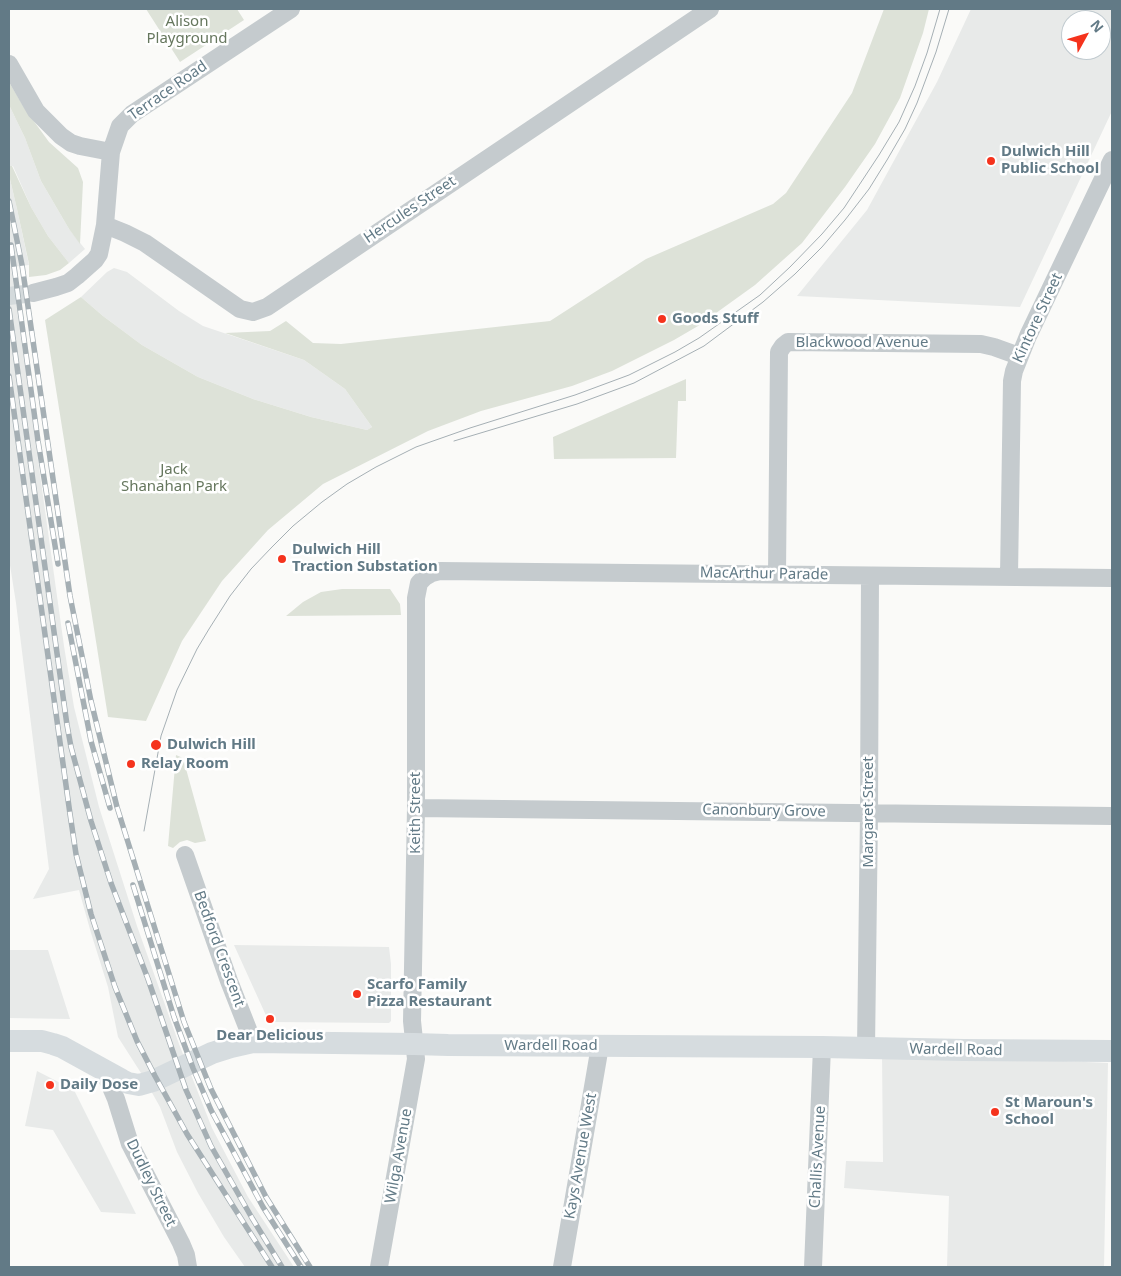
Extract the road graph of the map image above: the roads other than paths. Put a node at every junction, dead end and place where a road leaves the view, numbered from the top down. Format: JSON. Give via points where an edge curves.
{"nodes":[{"id":1,"x":291,"y":9,"type":"edge"},
{"id":2,"x":710,"y":9,"type":"edge"},
{"id":3,"x":9,"y":64,"type":"edge"},
{"id":4,"x":111,"y":152,"type":"junction"},
{"id":5,"x":1112,"y":160,"type":"edge"},
{"id":6,"x":105,"y":225,"type":"junction"},
{"id":7,"x":33,"y":293,"type":"tunnel mouth"},
{"id":8,"x":1019,"y":356,"type":"junction"},
{"id":9,"x":777,"y":574,"type":"junction"},
{"id":10,"x":870,"y":576,"type":"junction"},
{"id":11,"x":1009,"y":576,"type":"junction"},
{"id":12,"x":1112,"y":578,"type":"edge"},
{"id":13,"x":419,"y":583,"type":"joint"},
{"id":14,"x":416,"y":808,"type":"junction"},
{"id":15,"x":869,"y":812,"type":"junction"},
{"id":16,"x":1112,"y":816,"type":"edge"},
{"id":17,"x":185,"y":855,"type":"dead end"},
{"id":18,"x":9,"y":1041,"type":"edge"},
{"id":19,"x":253,"y":1042,"type":"junction"},
{"id":20,"x":414,"y":1044,"type":"junction"},
{"id":21,"x":600,"y":1046,"type":"junction"},
{"id":22,"x":822,"y":1048,"type":"junction"},
{"id":23,"x":866,"y":1049,"type":"junction"},
{"id":24,"x":1112,"y":1051,"type":"edge"},
{"id":25,"x":104,"y":1070,"type":"junction"},
{"id":26,"x":190,"y":1267,"type":"edge"},
{"id":27,"x":379,"y":1267,"type":"edge"},
{"id":28,"x":562,"y":1267,"type":"edge"},
{"id":29,"x":813,"y":1267,"type":"edge"}],
"edges":[{"from":1,"to":4,"type":"street","name":"Terrace Road","via":[[132,114],[120,126]]},
{"from":2,"to":6,"type":"street","name":"Hercules Street","via":[[267,308],[253,312],[240,309],[145,243]]},
{"from":3,"to":4,"type":"street","via":[[36,111],[61,136],[80,146]]},
{"from":4,"to":6,"type":"street","name":"Terrace Road"},
{"from":5,"to":8,"type":"street","name":"Kintore Street"},
{"from":6,"to":7,"type":"street","name":"Terrace Road","via":[[95,260],[68,283]]},
{"from":8,"to":9,"type":"street","name":"Blackwood Avenue","via":[[981,344],[788,342],[783,346],[779,352]]},
{"from":8,"to":11,"type":"street","name":"Kintore Street","via":[[1012,381]]},
{"from":9,"to":10,"type":"street","name":"MacArthur Parade"},
{"from":9,"to":13,"type":"street","name":"MacArthur Parade","via":[[440,571]]},
{"from":10,"to":11,"type":"street","name":"MacArthur Parade"},
{"from":10,"to":15,"type":"street","name":"Margaret Street"},
{"from":11,"to":12,"type":"street","name":"MacArthur Parade"},
{"from":13,"to":14,"type":"street","name":"Keith Street","via":[[416,598]]},
{"from":14,"to":15,"type":"street","name":"Canonbury Grove"},
{"from":14,"to":20,"type":"street","name":"Keith Street"},
{"from":15,"to":16,"type":"street","name":"Canonbury Grove"},
{"from":15,"to":23,"type":"street","name":"Margaret Street"},
{"from":17,"to":19,"type":"street","name":"Bedford Crescent"},
{"from":18,"to":25,"type":"main road","name":"Wardell Road","via":[[53,1044]]},
{"from":19,"to":20,"type":"main road","name":"Wardell Road"},
{"from":19,"to":25,"type":"main road","name":"Wardell Road","via":[[212,1053],[139,1085]]},
{"from":20,"to":21,"type":"main road","name":"Wardell Road"},
{"from":20,"to":27,"type":"street","name":"Wilga Avenue","via":[[416,1059]]},
{"from":21,"to":22,"type":"main road","name":"Wardell Road"},
{"from":21,"to":28,"type":"street","name":"Kays Avenue West"},
{"from":22,"to":23,"type":"main road","name":"Wardell Road"},
{"from":22,"to":29,"type":"street","name":"Challis Avenue"},
{"from":23,"to":24,"type":"main road","name":"Wardell Road"},
{"from":25,"to":26,"type":"street","name":"Dudley Street","via":[[130,1144]]}]}
